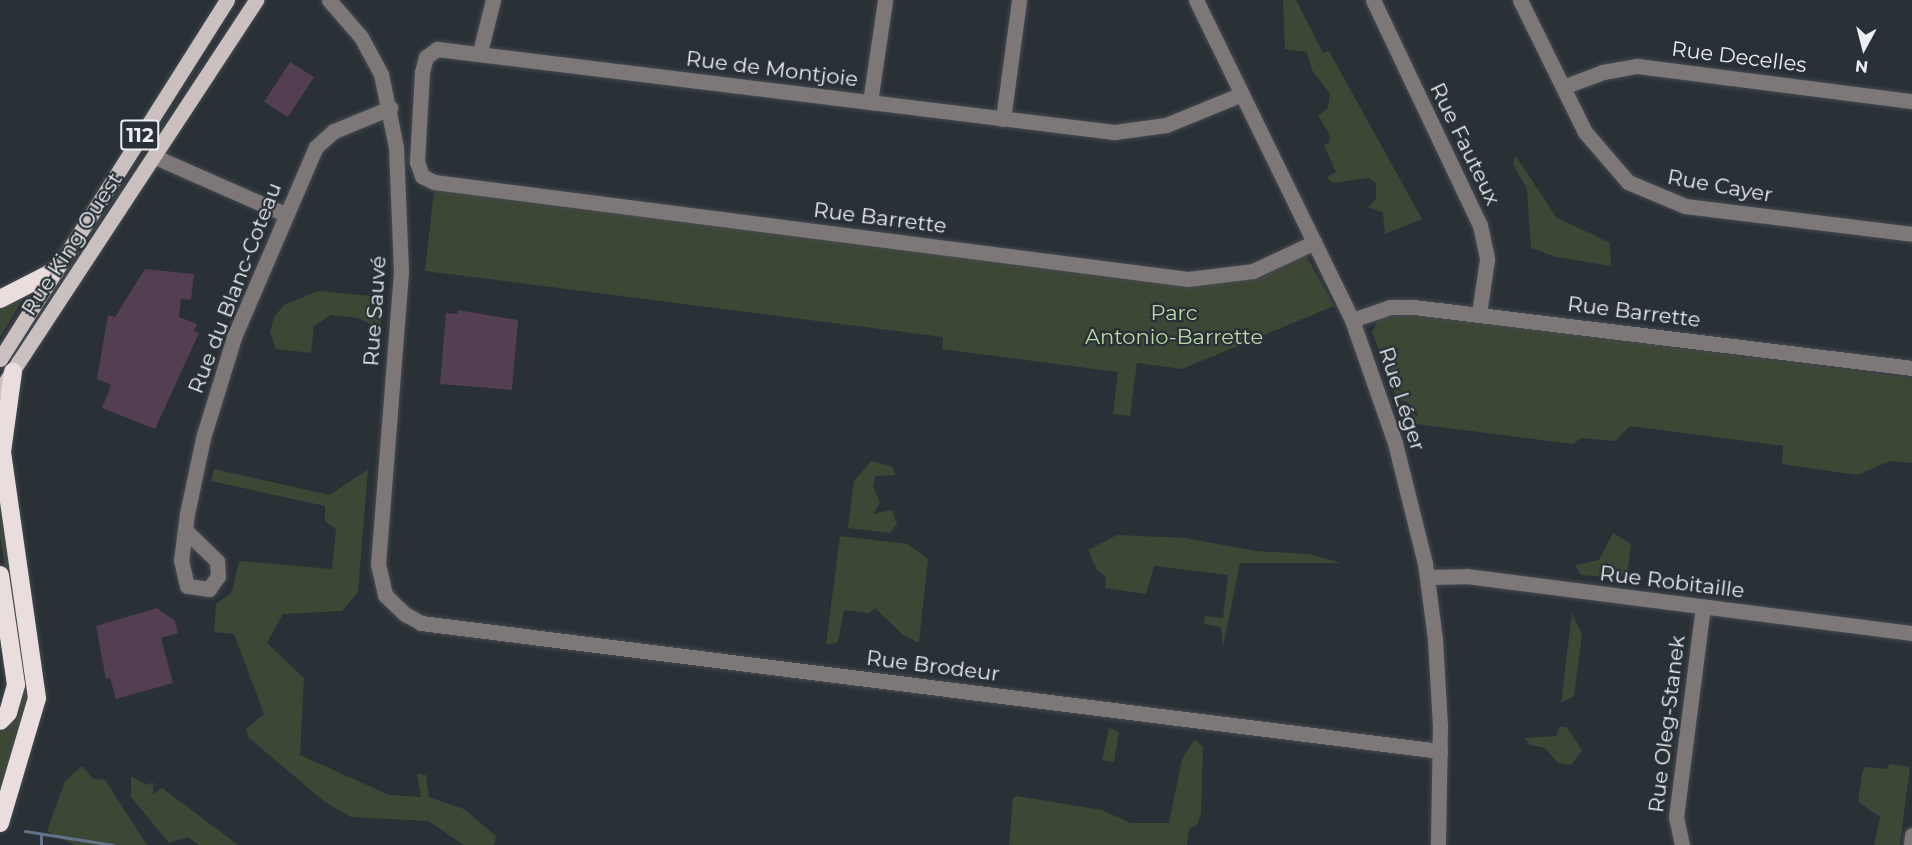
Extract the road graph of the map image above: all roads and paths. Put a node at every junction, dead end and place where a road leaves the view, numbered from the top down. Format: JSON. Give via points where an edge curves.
{"nodes":[{"id":1,"x":227,"y":0,"type":"edge"},
{"id":2,"x":256,"y":0,"type":"edge"},
{"id":3,"x":329,"y":0,"type":"edge"},
{"id":4,"x":493,"y":0,"type":"edge"},
{"id":5,"x":885,"y":0,"type":"edge"},
{"id":6,"x":1019,"y":0,"type":"edge"},
{"id":7,"x":1196,"y":0,"type":"edge"},
{"id":8,"x":1373,"y":0,"type":"edge"},
{"id":9,"x":1520,"y":0,"type":"edge"},
{"id":10,"x":480,"y":52,"type":"junction"},
{"id":11,"x":1563,"y":87,"type":"junction"},
{"id":12,"x":1242,"y":94,"type":"junction"},
{"id":13,"x":1912,"y":101,"type":"edge"},
{"id":14,"x":870,"y":102,"type":"junction"},
{"id":15,"x":390,"y":108,"type":"junction"},
{"id":16,"x":1003,"y":120,"type":"junction"},
{"id":17,"x":154,"y":157,"type":"junction"},
{"id":18,"x":434,"y":182,"type":"joint"},
{"id":19,"x":285,"y":214,"type":"junction"},
{"id":20,"x":1912,"y":234,"type":"edge"},
{"id":21,"x":1315,"y":242,"type":"junction"},
{"id":22,"x":55,"y":271,"type":"junction"},
{"id":23,"x":0,"y":299,"type":"edge"},
{"id":24,"x":1479,"y":314,"type":"junction"},
{"id":25,"x":1352,"y":320,"type":"junction"},
{"id":26,"x":0,"y":359,"type":"edge"},
{"id":27,"x":1912,"y":368,"type":"edge"},
{"id":28,"x":13,"y":372,"type":"junction"},
{"id":29,"x":0,"y":390,"type":"edge"},
{"id":30,"x":0,"y":521,"type":"edge"},
{"id":31,"x":185,"y":530,"type":"dead end"},
{"id":32,"x":17,"y":556,"type":"junction"},
{"id":33,"x":0,"y":575,"type":"edge"},
{"id":34,"x":1427,"y":577,"type":"junction"},
{"id":35,"x":1703,"y":607,"type":"junction"},
{"id":36,"x":421,"y":623,"type":"joint"},
{"id":37,"x":1912,"y":633,"type":"edge"},
{"id":38,"x":0,"y":721,"type":"edge"},
{"id":39,"x":1440,"y":751,"type":"junction"},
{"id":40,"x":0,"y":823,"type":"edge"},
{"id":41,"x":1912,"y":835,"type":"edge"},
{"id":42,"x":1438,"y":845,"type":"edge"},
{"id":43,"x":1682,"y":845,"type":"edge"},
{"id":44,"x":1911,"y":845,"type":"edge"}],
"edges":[{"from":1,"to":22,"type":"main road","name":"Rue King Ouest","number":"112"},
{"from":2,"to":17,"type":"main road","name":"Rue King Ouest","number":"112"},
{"from":3,"to":15,"type":"street","name":"Rue Sauvé","via":[[374,58]]},
{"from":4,"to":10,"type":"street"},
{"from":5,"to":14,"type":"street"},
{"from":6,"to":16,"type":"street"},
{"from":7,"to":12,"type":"street","name":"Rue Léger"},
{"from":8,"to":24,"type":"street","name":"Rue Fauteux","via":[[1480,225],[1487,259]]},
{"from":9,"to":11,"type":"street","name":"Rue Cayer"},
{"from":10,"to":14,"type":"street","name":"Rue de Montjoie"},
{"from":10,"to":18,"type":"street","name":"Rue de Montjoie","via":[[436,49],[424,62],[417,162],[422,176]]},
{"from":11,"to":13,"type":"street","name":"Rue Decelles","via":[[1604,72],[1637,66]]},
{"from":11,"to":20,"type":"street","name":"Rue Cayer","via":[[1602,157],[1628,182],[1654,196],[1705,209]]},
{"from":12,"to":16,"type":"street","name":"Rue de Montjoie","via":[[1186,119],[1132,132]]},
{"from":12,"to":21,"type":"street","name":"Rue Léger"},
{"from":14,"to":16,"type":"street","name":"Rue de Montjoie"},
{"from":15,"to":19,"type":"street","name":"Rue du Blanc-Coteau","via":[[326,137],[309,159]]},
{"from":15,"to":36,"type":"street","name":"Rue Sauvé","via":[[398,173],[401,272],[378,564],[386,595]]},
{"from":17,"to":19,"type":"street"},
{"from":17,"to":28,"type":"main road","name":"Rue King Ouest","number":"112"},
{"from":18,"to":21,"type":"street","name":"Rue Barrette","via":[[1188,279],[1252,271]]},
{"from":19,"to":31,"type":"street","name":"Rue du Blanc-Coteau","via":[[223,370]]},
{"from":21,"to":25,"type":"street","name":"Rue Léger"},
{"from":22,"to":23,"type":"highway"},
{"from":22,"to":26,"type":"main road","name":"Rue King Ouest","number":"112"},
{"from":24,"to":25,"type":"street","name":"Rue Barrette","via":[[1399,306]]},
{"from":24,"to":27,"type":"street","name":"Rue Barrette"},
{"from":25,"to":34,"type":"street","name":"Rue Léger","via":[[1388,417]]},
{"from":28,"to":29,"type":"main road","name":"Rue King Ouest","number":"112"},
{"from":28,"to":32,"type":"highway","via":[[2,452]]},
{"from":30,"to":32,"type":"highway"},
{"from":32,"to":40,"type":"highway","via":[[37,698]]},
{"from":33,"to":38,"type":"highway","via":[[16,685],[8,713]]},
{"from":34,"to":35,"type":"street","name":"Rue Robitaille","via":[[1466,576]]},
{"from":34,"to":39,"type":"street","name":"Rue Léger"},
{"from":35,"to":37,"type":"street","name":"Rue Robitaille"},
{"from":35,"to":43,"type":"street","name":"Rue Oleg-Stanek","via":[[1676,817]]},
{"from":36,"to":39,"type":"street","name":"Rue Brodeur"},
{"from":39,"to":42,"type":"street","name":"Rue Léger"},
{"from":41,"to":44,"type":"street"}]}
